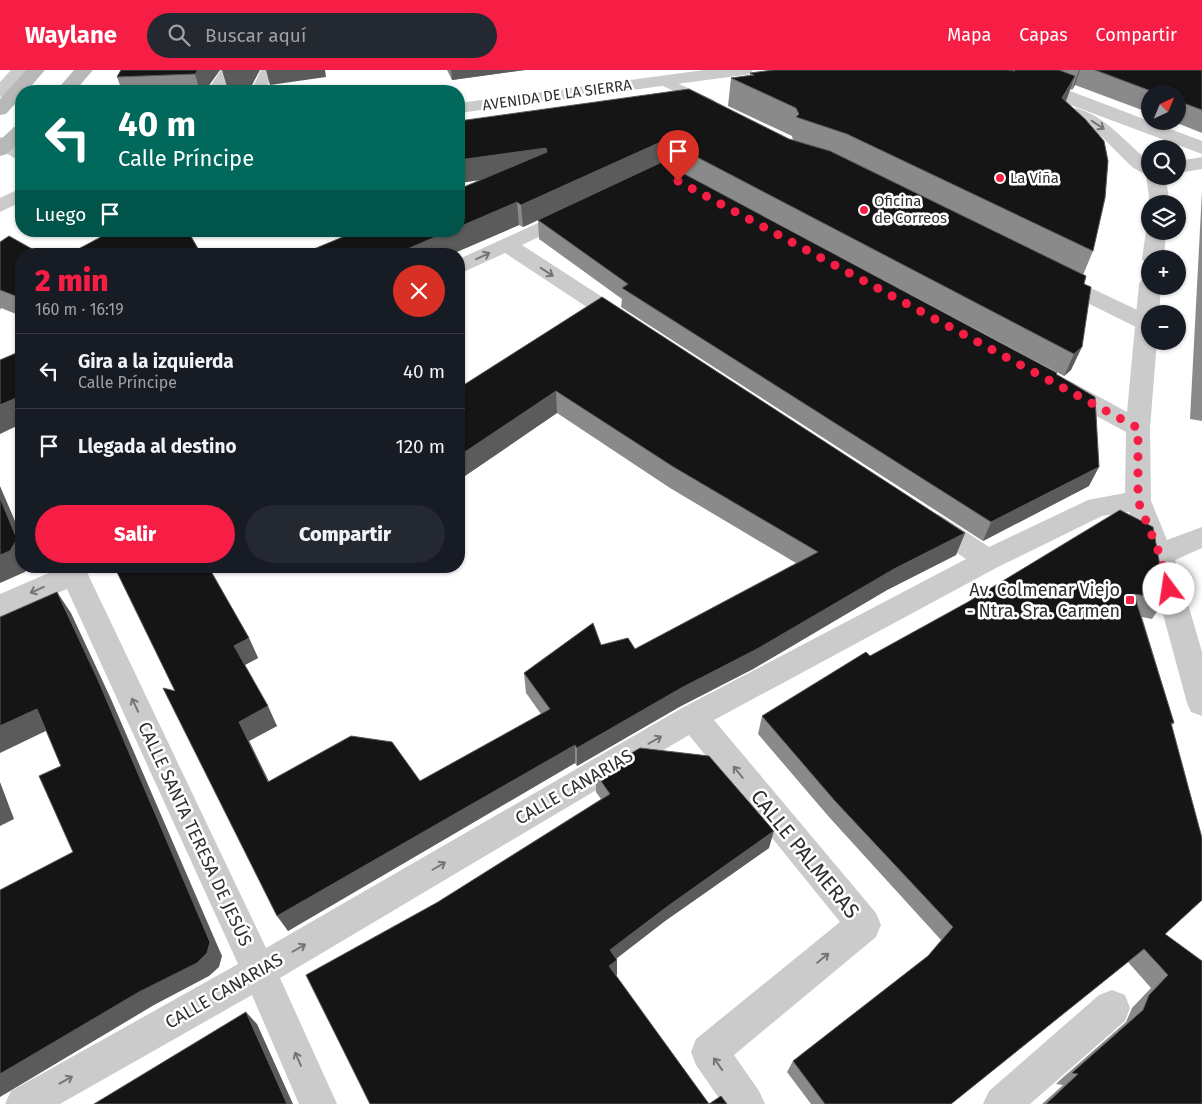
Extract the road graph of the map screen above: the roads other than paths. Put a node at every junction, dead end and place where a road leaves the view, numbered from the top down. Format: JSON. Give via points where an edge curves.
{"nodes":[{"id":1,"x":21,"y":70,"type":"edge"},
{"id":2,"x":36,"y":70,"type":"edge"},
{"id":3,"x":84,"y":70,"type":"edge"},
{"id":4,"x":230,"y":70,"type":"edge"},
{"id":5,"x":268,"y":70,"type":"edge"},
{"id":6,"x":744,"y":70,"type":"edge"},
{"id":7,"x":993,"y":73,"type":"edge"},
{"id":8,"x":664,"y":81,"type":"junction"},
{"id":9,"x":22,"y":85,"type":"edge"},
{"id":10,"x":70,"y":85,"type":"edge"},
{"id":11,"x":220,"y":85,"type":"edge"},
{"id":12,"x":261,"y":85,"type":"edge"},
{"id":13,"x":0,"y":92,"type":"edge"},
{"id":14,"x":15,"y":93,"type":"edge"},
{"id":15,"x":687,"y":102,"type":"edge"},
{"id":16,"x":465,"y":107,"type":"edge"},
{"id":17,"x":0,"y":110,"type":"edge"},
{"id":18,"x":723,"y":115,"type":"joint"},
{"id":19,"x":1117,"y":116,"type":"junction"},
{"id":20,"x":1141,"y":141,"type":"edge"},
{"id":21,"x":1202,"y":148,"type":"edge"},
{"id":22,"x":1202,"y":163,"type":"edge"},
{"id":23,"x":1186,"y":166,"type":"edge"},
{"id":24,"x":1141,"y":167,"type":"edge"},
{"id":25,"x":15,"y":197,"type":"edge"},
{"id":26,"x":592,"y":204,"type":"edge"},
{"id":27,"x":0,"y":206,"type":"edge"},
{"id":28,"x":506,"y":245,"type":"junction"},
{"id":29,"x":465,"y":264,"type":"edge"},
{"id":30,"x":1039,"y":270,"type":"edge"},
{"id":31,"x":1141,"y":321,"type":"edge"},
{"id":32,"x":639,"y":332,"type":"edge"},
{"id":33,"x":1144,"y":350,"type":"edge"},
{"id":34,"x":1043,"y":377,"type":"edge"},
{"id":35,"x":1138,"y":428,"type":"junction"},
{"id":36,"x":1138,"y":501,"type":"junction"},
{"id":37,"x":913,"y":511,"type":"edge"},
{"id":38,"x":1202,"y":537,"type":"edge"},
{"id":39,"x":1160,"y":555,"type":"junction"},
{"id":40,"x":988,"y":560,"type":"junction"},
{"id":41,"x":66,"y":573,"type":"edge"},
{"id":42,"x":73,"y":573,"type":"edge"},
{"id":43,"x":0,"y":606,"type":"edge"},
{"id":44,"x":1202,"y":703,"type":"edge"},
{"id":45,"x":693,"y":717,"type":"junction"},
{"id":46,"x":259,"y":971,"type":"junction"},
{"id":47,"x":1112,"y":1008,"type":"dead end"},
{"id":48,"x":24,"y":1104,"type":"edge"},
{"id":49,"x":318,"y":1104,"type":"edge"},
{"id":50,"x":746,"y":1104,"type":"edge"},
{"id":51,"x":1002,"y":1104,"type":"edge"}],
"edges":[{"from":1,"to":13,"type":"street"},
{"from":2,"to":9,"type":"main road"},
{"from":3,"to":10,"type":"main road"},
{"from":4,"to":11,"type":"street"},
{"from":5,"to":12,"type":"lane"},
{"from":6,"to":8,"type":"street","name":"AVENIDA DE LA SIERRA"},
{"from":7,"to":19,"type":"street"},
{"from":7,"to":24,"type":"street","one_way":true,"via":[[1099,125]]},
{"from":8,"to":16,"type":"street","name":"AVENIDA DE LA SIERRA"},
{"from":8,"to":18,"type":"lane"},
{"from":14,"to":17,"type":"main road"},
{"from":15,"to":18,"type":"street"},
{"from":19,"to":20,"type":"street"},
{"from":19,"to":21,"type":"street"},
{"from":22,"to":23,"type":"street"},
{"from":25,"to":27,"type":"street"},
{"from":26,"to":28,"type":"street"},
{"from":29,"to":28,"type":"street","one_way":true},
{"from":28,"to":32,"type":"street","one_way":true},
{"from":30,"to":31,"type":"street"},
{"from":33,"to":35,"type":"street"},
{"from":34,"to":35,"type":"street"},
{"from":35,"to":36,"type":"street"},
{"from":36,"to":39,"type":"street"},
{"from":36,"to":40,"type":"street","name":"CALLE CANARIAS","via":[[1097,507]]},
{"from":37,"to":40,"type":"street"},
{"from":38,"to":39,"type":"street"},
{"from":39,"to":44,"type":"street"},
{"from":40,"to":45,"type":"street","name":"CALLE CANARIAS"},
{"from":41,"to":43,"type":"street","one_way":true},
{"from":46,"to":42,"type":"street","name":"CALLE SANTA TERESA DE JESÚS","one_way":true},
{"from":46,"to":45,"type":"street","name":"CALLE CANARIAS","one_way":true},
{"from":50,"to":45,"type":"street","name":"CALLE PALMERAS","one_way":true,"via":[[709,1052],[864,925]]},
{"from":48,"to":46,"type":"street","name":"CALLE CANARIAS","one_way":true},
{"from":49,"to":46,"type":"street","name":"CALLE SANTA TERESA DE JESÚS","one_way":true},
{"from":47,"to":51,"type":"street"}]}
